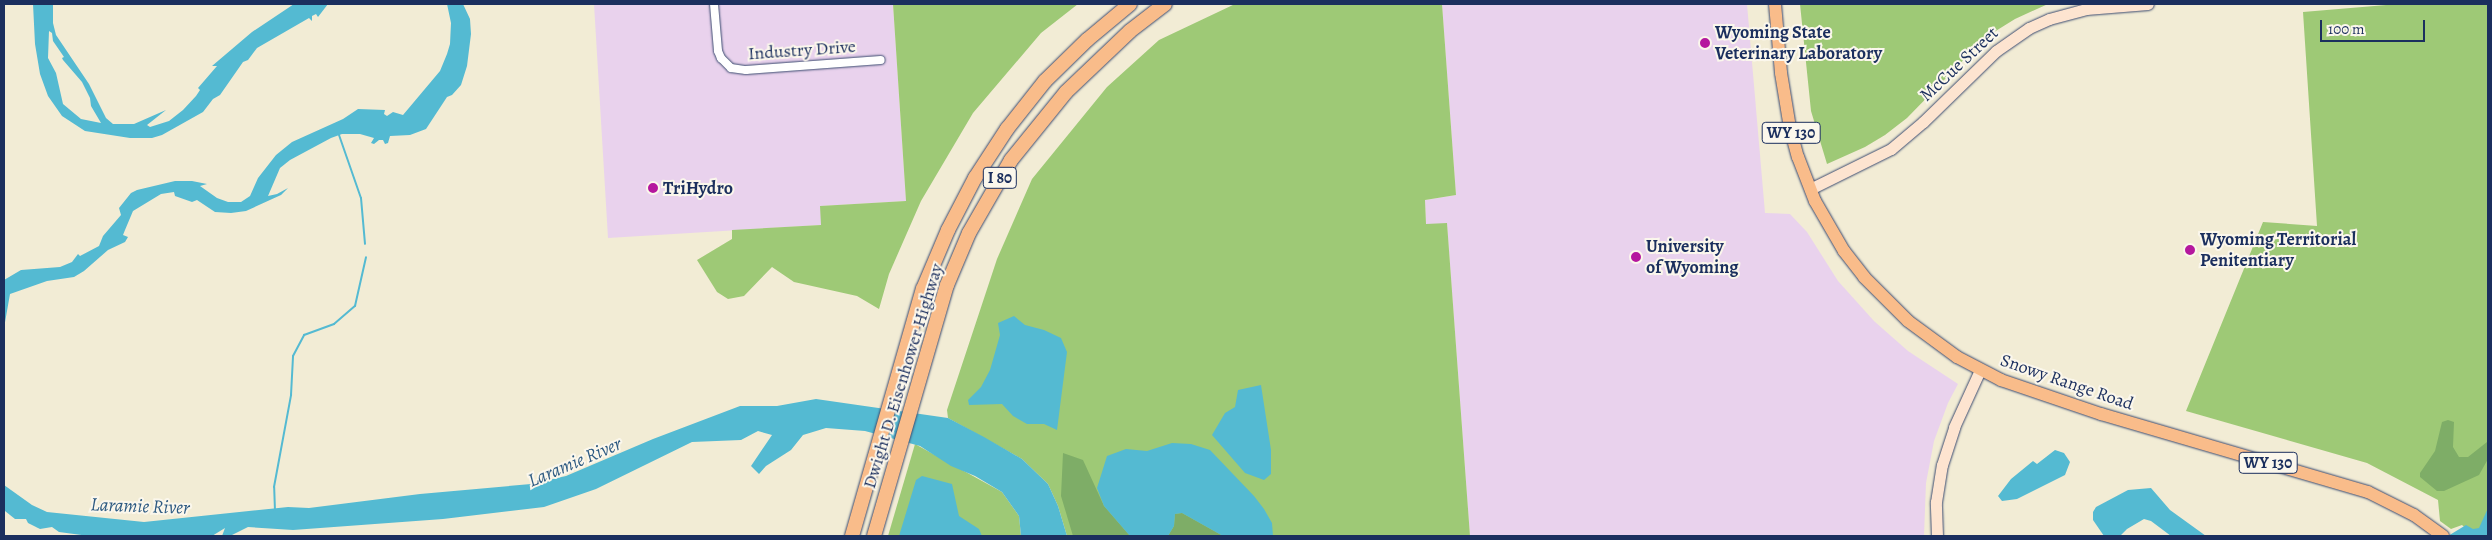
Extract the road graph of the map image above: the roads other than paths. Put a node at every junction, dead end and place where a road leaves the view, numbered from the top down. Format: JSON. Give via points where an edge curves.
{"nodes":[{"id":1,"x":714,"y":4,"type":"edge"},
{"id":2,"x":1130,"y":4,"type":"edge"},
{"id":3,"x":1165,"y":4,"type":"edge"},
{"id":4,"x":1177,"y":4,"type":"edge"},
{"id":5,"x":1775,"y":4,"type":"edge"},
{"id":6,"x":2148,"y":4,"type":"edge"},
{"id":7,"x":881,"y":60,"type":"dead end"},
{"id":8,"x":1087,"y":70,"type":"junction"},
{"id":9,"x":1810,"y":189,"type":"junction"},
{"id":10,"x":1980,"y":370,"type":"junction"},
{"id":11,"x":852,"y":536,"type":"edge"},
{"id":12,"x":874,"y":536,"type":"edge"},
{"id":13,"x":1937,"y":536,"type":"edge"},
{"id":14,"x":2443,"y":536,"type":"edge"}],
"edges":[{"from":1,"to":7,"type":"street","name":"Industry Drive","via":[[718,51],[731,68],[746,70]]},
{"from":2,"to":11,"type":"highway","name":"Dwight D. Eisenhower Highway","number":"I 80","via":[[1087,40],[1046,82],[1007,129],[975,178],[923,289]]},
{"from":3,"to":8,"type":"highway","name":"Dwight D. Eisenhower Highway","number":"I 80"},
{"from":4,"to":8,"type":"highway"},
{"from":5,"to":9,"type":"main road","name":"Snowy Range Road","number":"WY 130","via":[[1785,100],[1798,157]]},
{"from":6,"to":9,"type":"main road","name":"McCue Street","via":[[2086,10],[2049,19],[2029,28],[1996,50],[1891,149]]},
{"from":8,"to":12,"type":"highway","name":"Dwight D. Eisenhower Highway","number":"I 80","via":[[1011,160],[969,233],[947,285]]},
{"from":9,"to":10,"type":"main road","name":"Snowy Range Road","number":"WY 130","via":[[1844,251],[1883,298],[1934,342]]},
{"from":10,"to":13,"type":"main road","via":[[1954,427],[1942,465],[1936,502]]},
{"from":10,"to":14,"type":"main road","name":"Snowy Range Road","number":"WY 130","via":[[2034,393],[2093,412],[2368,492],[2414,515]]}]}
